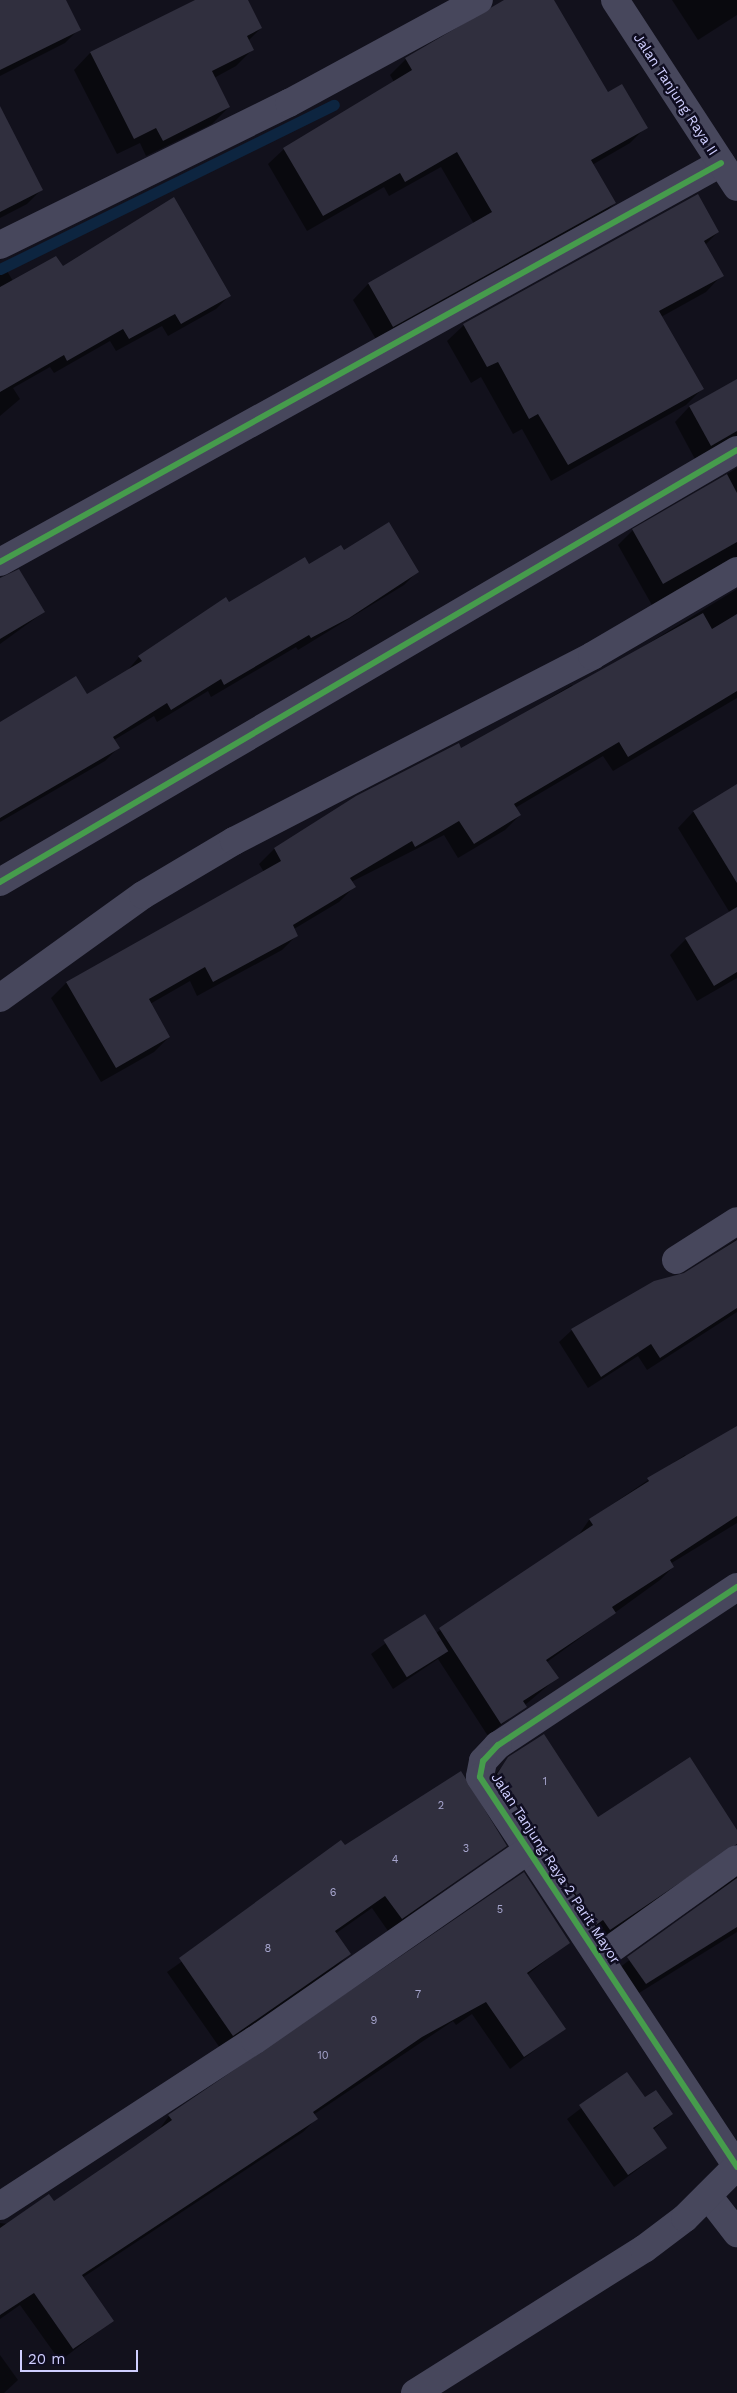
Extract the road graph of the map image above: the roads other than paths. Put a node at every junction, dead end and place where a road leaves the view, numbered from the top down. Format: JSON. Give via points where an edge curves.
{"nodes":[{"id":1,"x":479,"y":0,"type":"edge"},
{"id":2,"x":615,"y":0,"type":"edge"},
{"id":3,"x":721,"y":163,"type":"junction"},
{"id":4,"x":737,"y":187,"type":"edge"},
{"id":5,"x":0,"y":245,"type":"edge"},
{"id":6,"x":737,"y":450,"type":"edge"},
{"id":7,"x":0,"y":562,"type":"edge"},
{"id":8,"x":737,"y":571,"type":"edge"},
{"id":9,"x":0,"y":882,"type":"edge"},
{"id":10,"x":0,"y":998,"type":"edge"},
{"id":11,"x":737,"y":1221,"type":"edge"},
{"id":12,"x":676,"y":1260,"type":"dead end"},
{"id":13,"x":737,"y":1587,"type":"edge"},
{"id":14,"x":527,"y":1851,"type":"junction"},
{"id":15,"x":737,"y":1859,"type":"edge"},
{"id":16,"x":600,"y":1957,"type":"junction"},
{"id":17,"x":736,"y":2168,"type":"edge"},
{"id":18,"x":709,"y":2197,"type":"junction"},
{"id":19,"x":0,"y":2206,"type":"edge"},
{"id":20,"x":737,"y":2232,"type":"edge"},
{"id":21,"x":415,"y":2393,"type":"edge"}],
"edges":[{"from":1,"to":5,"type":"street","via":[[289,103]]},
{"from":2,"to":3,"type":"street","name":"Jalan Tanjung Raya II"},
{"from":3,"to":4,"type":"street","name":"Jalan Tanjung Raya II"},
{"from":3,"to":7,"type":"street"},
{"from":6,"to":9,"type":"street"},
{"from":8,"to":10,"type":"street","via":[[592,656],[234,841],[143,895]]},
{"from":11,"to":12,"type":"street"},
{"from":13,"to":14,"type":"street","name":"Jalan Tanjung Raya 2 Parit Mayor","via":[[498,1745],[483,1761],[480,1777]]},
{"from":14,"to":16,"type":"street","name":"Jalan Tanjung Raya 2 Parit Mayor"},
{"from":14,"to":19,"type":"street","via":[[255,2040]]},
{"from":15,"to":16,"type":"street","name":"Jalan Tanjung Raya 2 Parit Mayor"},
{"from":16,"to":17,"type":"street","name":"Jalan Tanjung Raya 2 Parit Mayor"},
{"from":17,"to":18,"type":"street"},
{"from":18,"to":20,"type":"street"},
{"from":18,"to":21,"type":"street","via":[[644,2249]]}]}
